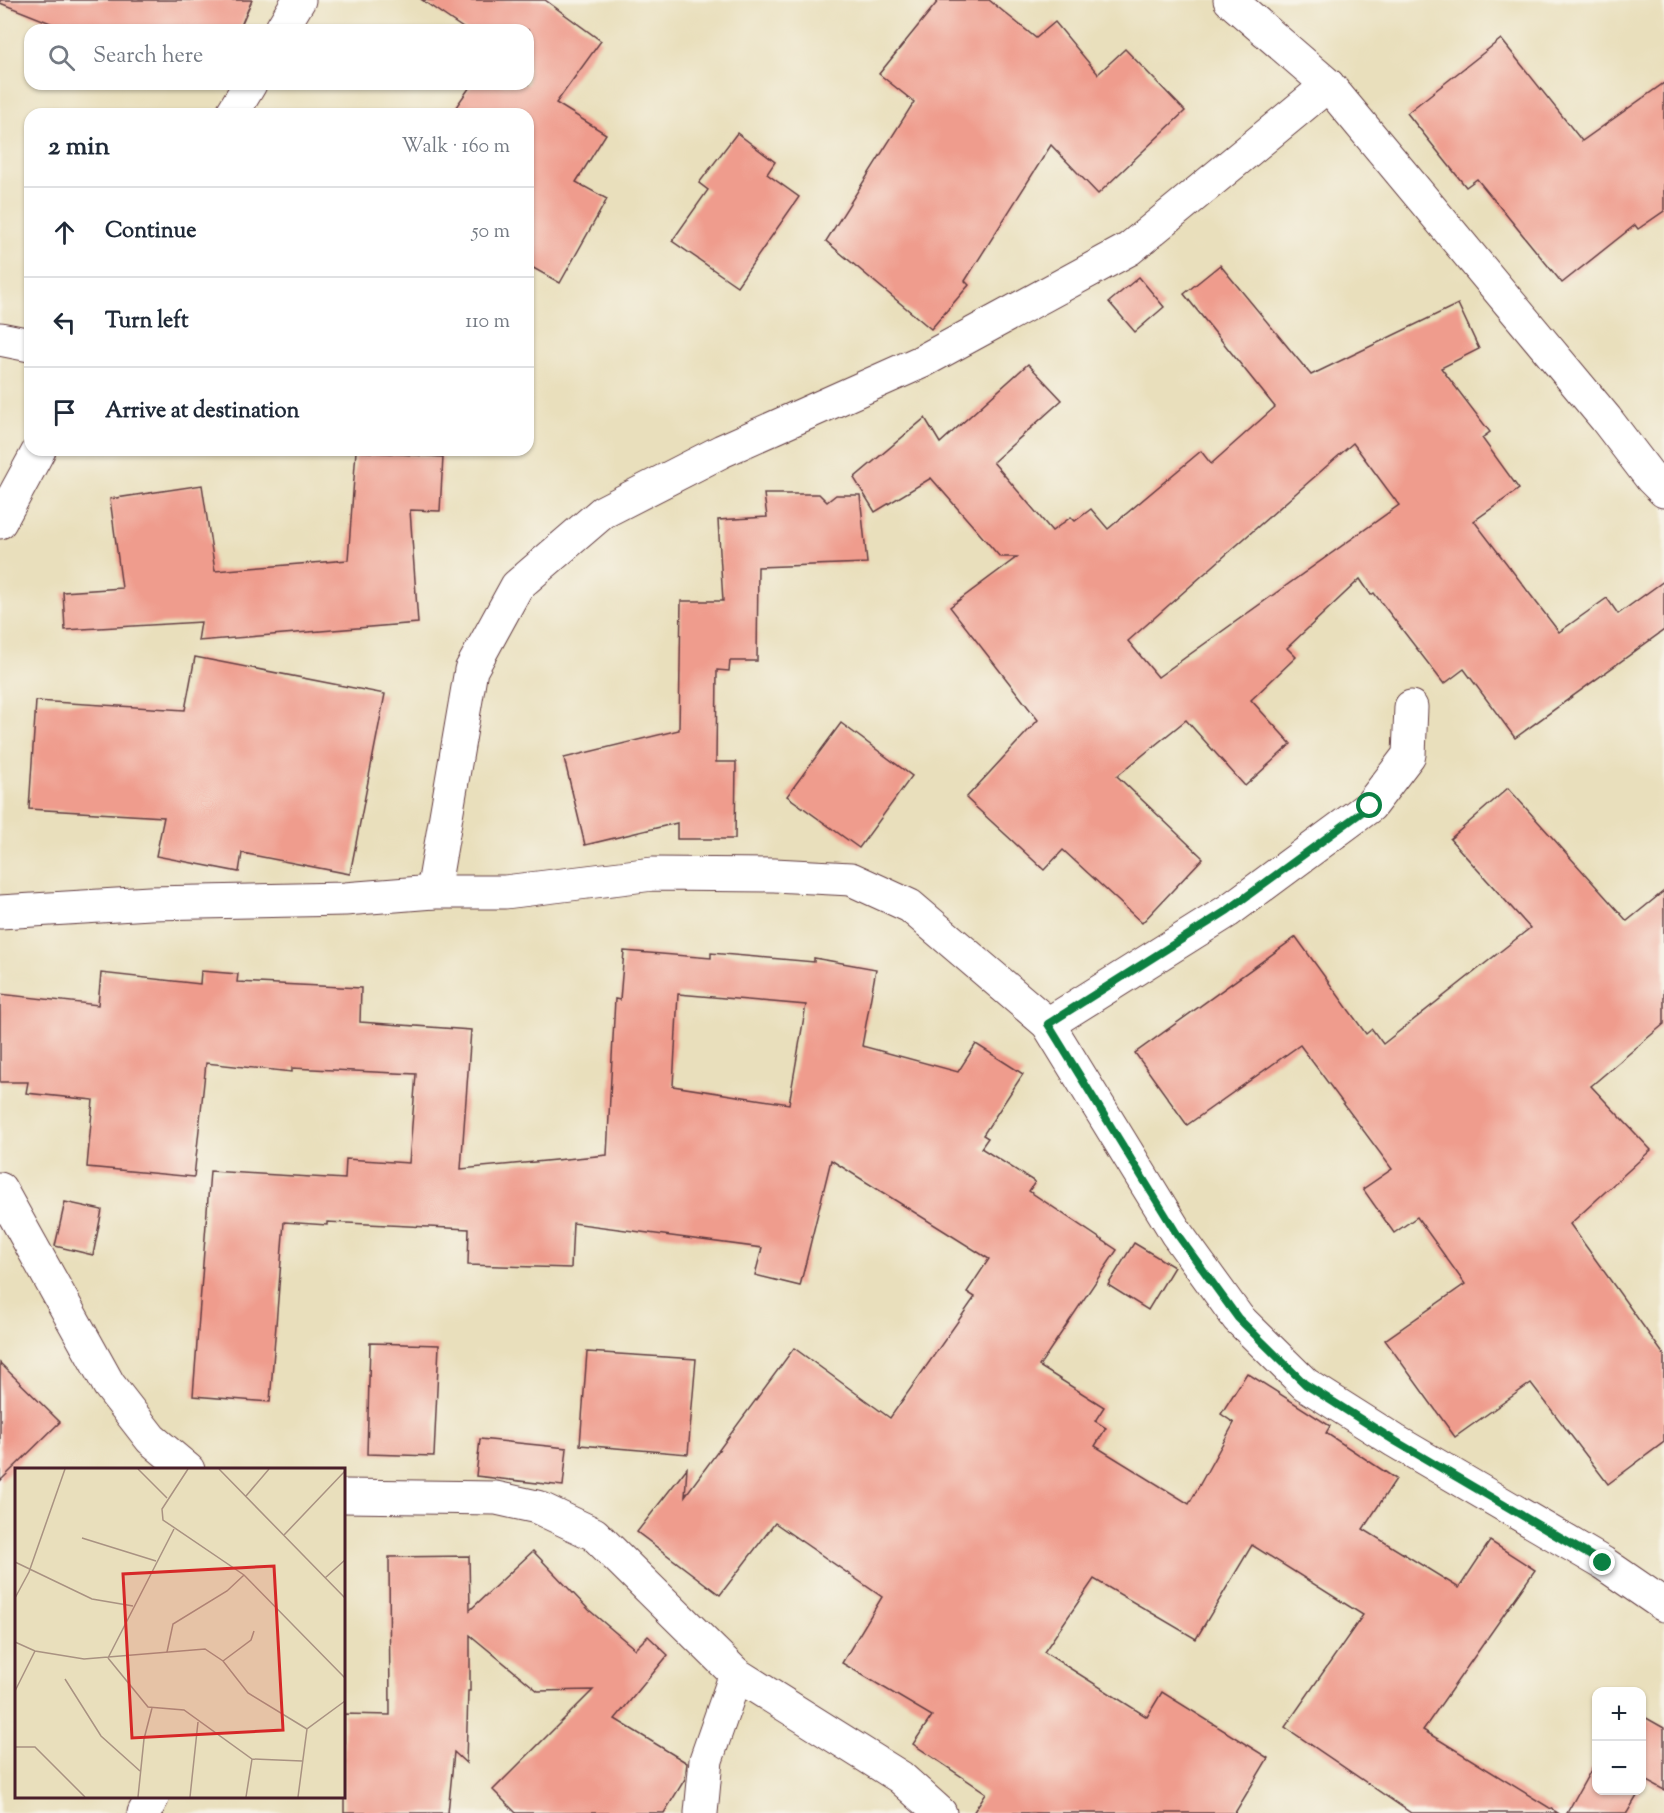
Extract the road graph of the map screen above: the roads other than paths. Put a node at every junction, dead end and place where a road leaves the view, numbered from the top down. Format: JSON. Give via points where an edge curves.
{"nodes":[{"id":1,"x":299,"y":0,"type":"edge"},
{"id":2,"x":1230,"y":0,"type":"edge"},
{"id":3,"x":285,"y":24,"type":"edge"},
{"id":4,"x":1328,"y":85,"type":"junction"},
{"id":5,"x":246,"y":90,"type":"edge"},
{"id":6,"x":236,"y":108,"type":"edge"},
{"id":7,"x":0,"y":339,"type":"edge"},
{"id":8,"x":24,"y":344,"type":"edge"},
{"id":9,"x":36,"y":456,"type":"edge"},
{"id":10,"x":1664,"y":492,"type":"edge"},
{"id":11,"x":0,"y":522,"type":"edge"},
{"id":12,"x":1411,"y":707,"type":"dead end"},
{"id":13,"x":433,"y":892,"type":"junction"},
{"id":14,"x":0,"y":912,"type":"edge"},
{"id":15,"x":1048,"y":1024,"type":"junction"},
{"id":16,"x":0,"y":1189,"type":"edge"},
{"id":17,"x":186,"y":1468,"type":"edge"},
{"id":18,"x":345,"y":1496,"type":"edge"},
{"id":19,"x":1664,"y":1605,"type":"edge"},
{"id":20,"x":736,"y":1674,"type":"junction"},
{"id":21,"x":152,"y":1798,"type":"edge"},
{"id":22,"x":144,"y":1813,"type":"edge"},
{"id":23,"x":701,"y":1813,"type":"edge"},
{"id":24,"x":940,"y":1813,"type":"edge"}],
"edges":[{"from":1,"to":3,"type":"street"},
{"from":2,"to":4,"type":"street"},
{"from":4,"to":10,"type":"street"},
{"from":4,"to":13,"type":"street","via":[[1129,249],[921,362],[722,451],[603,512],[517,586],[471,670]]},
{"from":5,"to":6,"type":"street"},
{"from":7,"to":8,"type":"street"},
{"from":9,"to":11,"type":"street"},
{"from":12,"to":15,"type":"street","via":[[1409,755],[1370,806],[1228,910]]},
{"from":13,"to":14,"type":"street"},
{"from":13,"to":15,"type":"street","via":[[505,892],[653,874],[851,879],[910,906]]},
{"from":15,"to":19,"type":"street","via":[[1177,1234],[1238,1318],[1305,1384],[1603,1563]]},
{"from":16,"to":17,"type":"street","via":[[110,1384],[151,1439]]},
{"from":18,"to":20,"type":"street","via":[[496,1498],[537,1507],[594,1534]]},
{"from":20,"to":23,"type":"street","via":[[706,1760]]},
{"from":20,"to":24,"type":"street","via":[[900,1777]]},
{"from":21,"to":22,"type":"street"}]}
